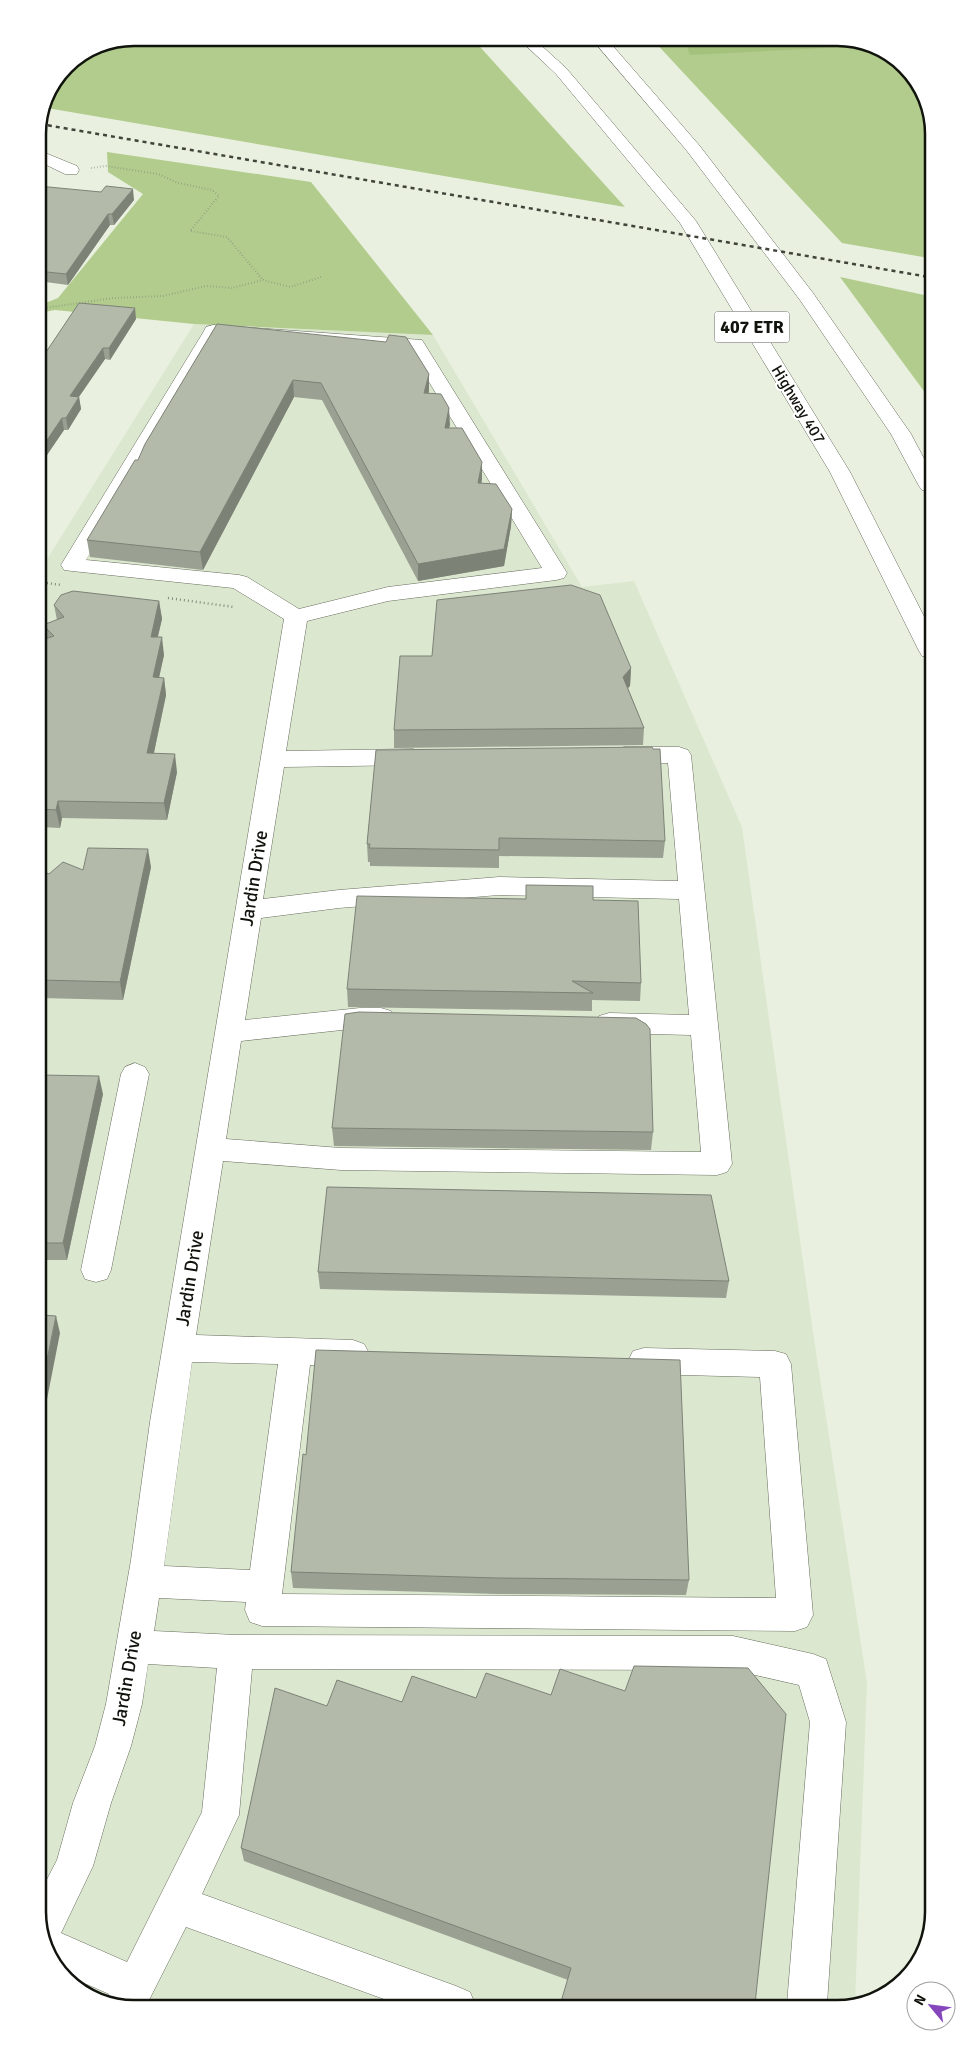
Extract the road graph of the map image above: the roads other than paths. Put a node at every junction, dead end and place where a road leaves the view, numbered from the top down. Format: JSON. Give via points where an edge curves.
{"nodes":[{"id":1,"x":534,"y":46,"type":"edge"},
{"id":2,"x":605,"y":46,"type":"edge"},
{"id":3,"x":46,"y":159,"type":"edge"},
{"id":4,"x":71,"y":170,"type":"road end"},
{"id":5,"x":925,"y":479,"type":"edge"},
{"id":6,"x":296,"y":617,"type":"junction"},
{"id":7,"x":925,"y":641,"type":"edge"},
{"id":8,"x":600,"y":755,"type":"edge"},
{"id":9,"x":434,"y":756,"type":"edge"},
{"id":10,"x":272,"y":759,"type":"junction"},
{"id":11,"x":691,"y":890,"type":"junction"},
{"id":12,"x":248,"y":910,"type":"junction"},
{"id":13,"x":409,"y":1019,"type":"edge"},
{"id":14,"x":586,"y":1023,"type":"edge"},
{"id":15,"x":704,"y":1025,"type":"junction"},
{"id":16,"x":228,"y":1032,"type":"junction"},
{"id":17,"x":136,"y":1074,"type":"dead end"},
{"id":18,"x":210,"y":1149,"type":"junction"},
{"id":19,"x":96,"y":1270,"type":"dead end"},
{"id":20,"x":179,"y":1348,"type":"junction"},
{"id":21,"x":296,"y":1352,"type":"junction"},
{"id":22,"x":386,"y":1354,"type":"edge"},
{"id":23,"x":615,"y":1360,"type":"edge"},
{"id":24,"x":145,"y":1581,"type":"junction"},
{"id":25,"x":263,"y":1598,"type":"junction"},
{"id":26,"x":133,"y":1647,"type":"junction"},
{"id":27,"x":236,"y":1652,"type":"junction"},
{"id":28,"x":176,"y":1904,"type":"junction"},
{"id":29,"x":46,"y":1920,"type":"edge"},
{"id":30,"x":56,"y":1953,"type":"edge"},
{"id":31,"x":130,"y":1996,"type":"edge"},
{"id":32,"x":440,"y":2000,"type":"edge"},
{"id":33,"x":807,"y":2000,"type":"edge"}],
"edges":[{"from":1,"to":7,"type":"main road","name":"Highway 407","number":"407 ETR","via":[[561,71],[687,221],[840,472]]},
{"from":2,"to":5,"type":"main road","number":"407 ETR","via":[[693,148],[808,297],[901,434]]},
{"from":3,"to":4,"type":"main road"},
{"from":6,"to":6,"type":"main road","via":[[388,594],[556,573],[415,344],[213,331],[72,565],[240,582]]},
{"from":6,"to":10,"type":"main road","name":"Jardin Drive"},
{"from":8,"to":11,"type":"main road","via":[[679,755]]},
{"from":9,"to":10,"type":"main road"},
{"from":10,"to":12,"type":"main road","name":"Jardin Drive"},
{"from":11,"to":12,"type":"main road","via":[[499,886]]},
{"from":11,"to":15,"type":"main road"},
{"from":12,"to":16,"type":"main road","name":"Jardin Drive"},
{"from":13,"to":16,"type":"main road","via":[[360,1018]]},
{"from":14,"to":15,"type":"main road"},
{"from":15,"to":18,"type":"main road","via":[[717,1164],[341,1158]]},
{"from":16,"to":18,"type":"main road","name":"Jardin Drive"},
{"from":17,"to":19,"type":"main road"},
{"from":18,"to":20,"type":"main road","name":"Jardin Drive"},
{"from":20,"to":21,"type":"main road"},
{"from":20,"to":24,"type":"main road","name":"Jardin Drive"},
{"from":21,"to":22,"type":"main road"},
{"from":21,"to":25,"type":"main road"},
{"from":23,"to":25,"type":"main road","via":[[775,1364],[795,1615]]},
{"from":24,"to":25,"type":"main road"},
{"from":24,"to":26,"type":"main road","name":"Jardin Drive"},
{"from":26,"to":27,"type":"main road"},
{"from":26,"to":29,"type":"main road","name":"Jardin Drive","via":[[113,1746],[74,1866]]},
{"from":27,"to":28,"type":"main road","via":[[220,1815]]},
{"from":27,"to":33,"type":"main road","via":[[733,1653],[813,1671],[828,1722]]},
{"from":28,"to":31,"type":"main road"},
{"from":28,"to":32,"type":"main road"},
{"from":30,"to":31,"type":"main road"}]}
